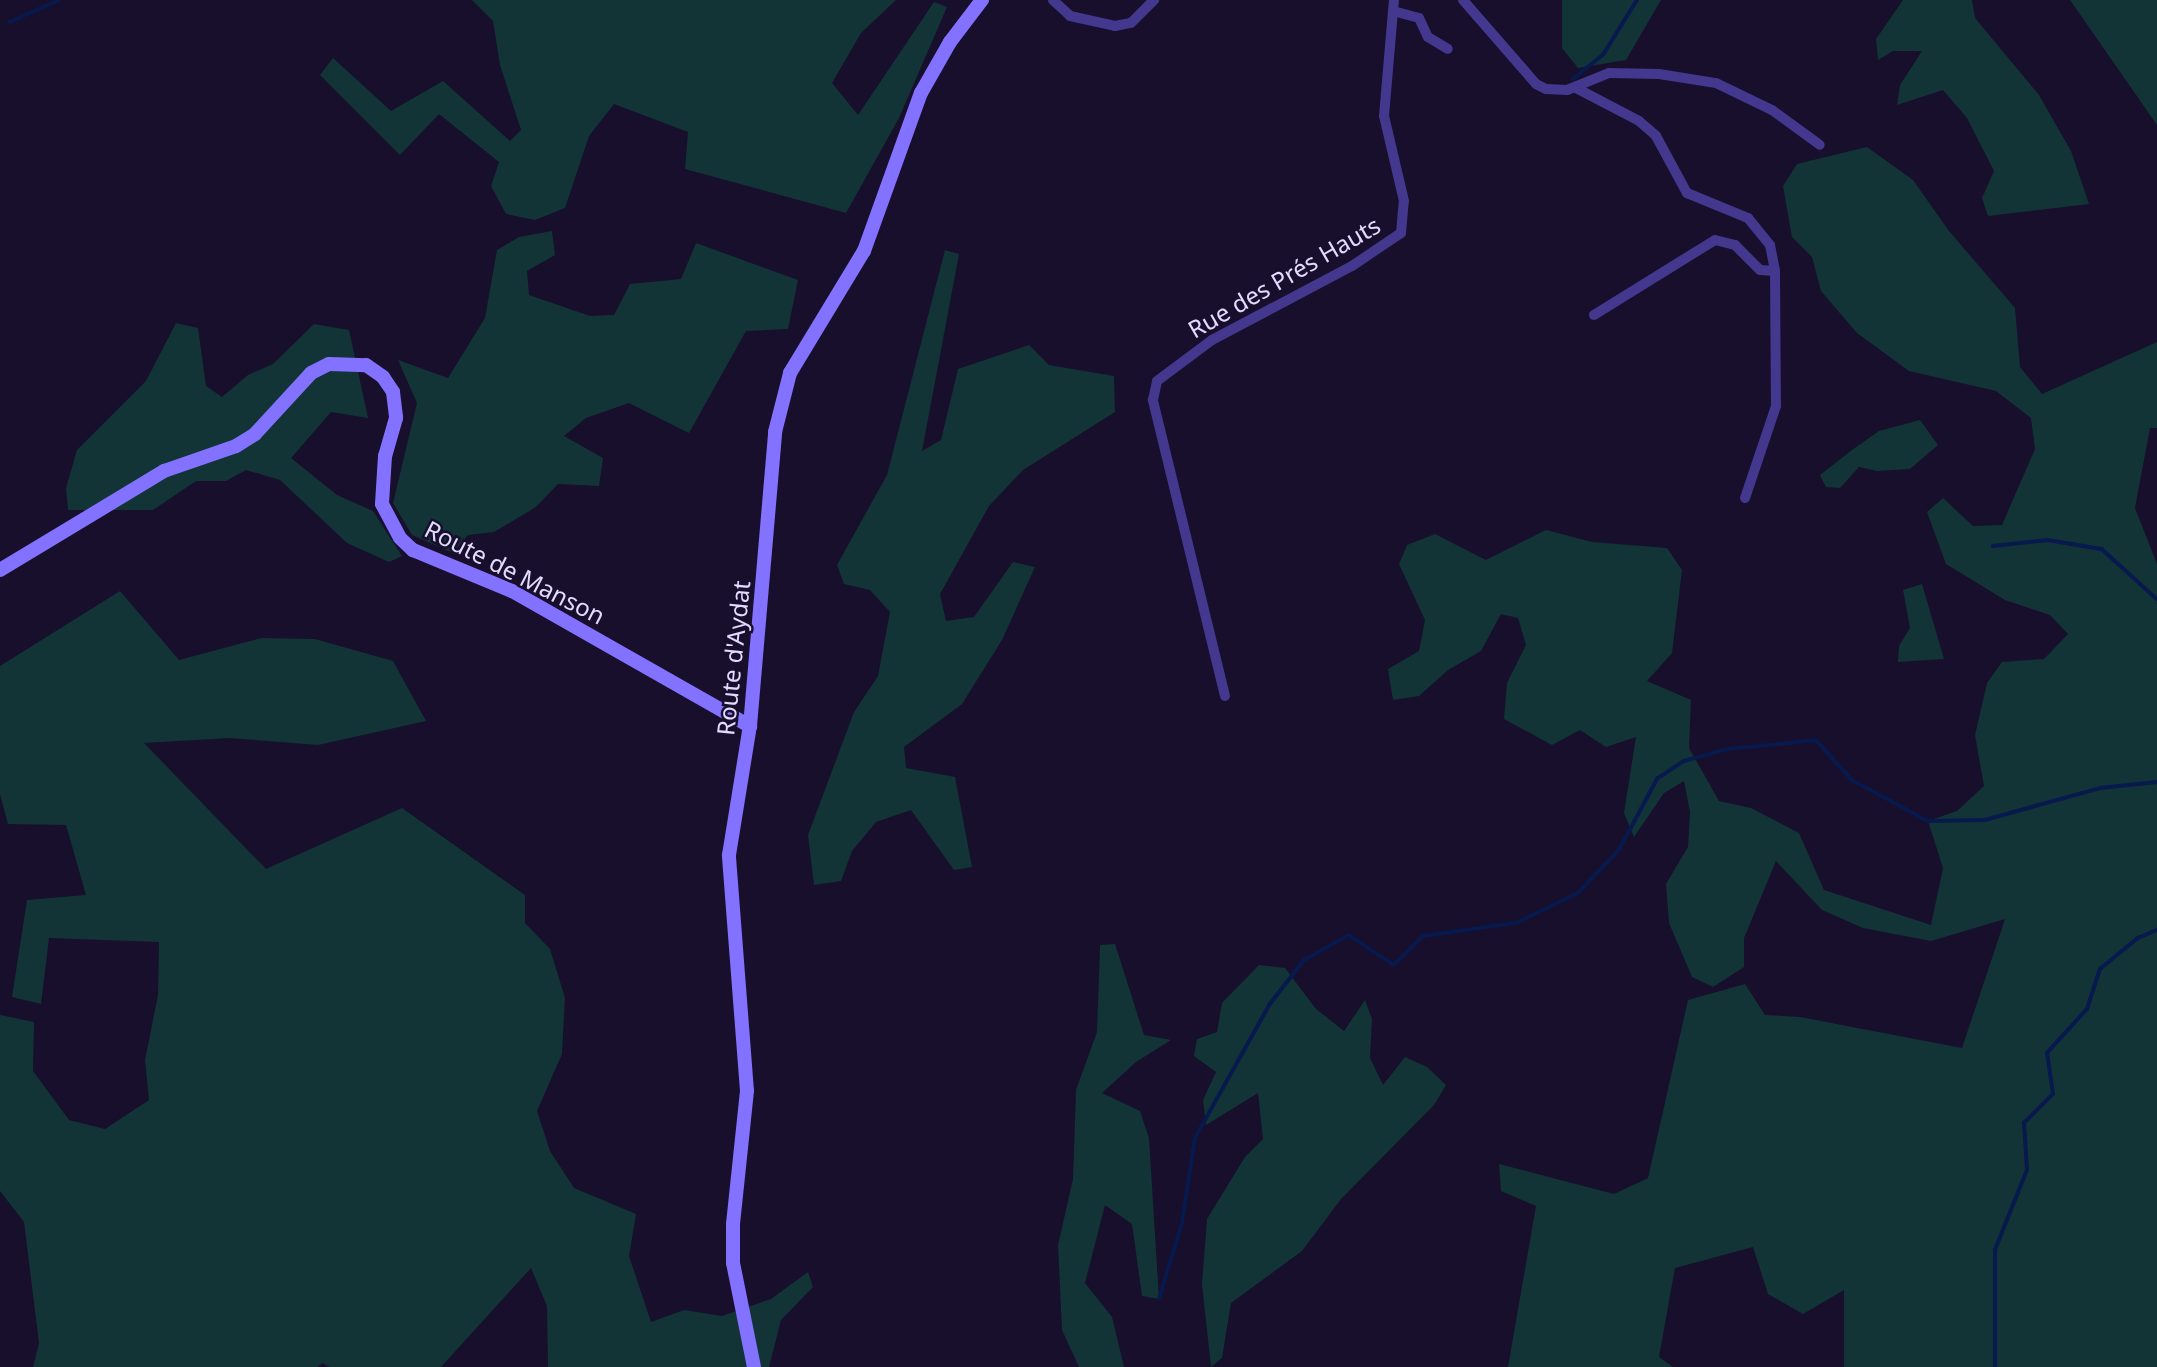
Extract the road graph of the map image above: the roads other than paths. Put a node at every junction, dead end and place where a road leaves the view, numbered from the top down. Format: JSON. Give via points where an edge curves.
{"nodes":[{"id":1,"x":982,"y":0,"type":"edge"},
{"id":2,"x":1053,"y":0,"type":"edge"},
{"id":3,"x":1154,"y":0,"type":"edge"},
{"id":4,"x":1463,"y":0,"type":"edge"},
{"id":5,"x":1393,"y":5,"type":"edge"},
{"id":6,"x":1448,"y":49,"type":"dead end"},
{"id":7,"x":1576,"y":88,"type":"junction"},
{"id":8,"x":1820,"y":145,"type":"dead end"},
{"id":9,"x":1775,"y":271,"type":"junction"},
{"id":10,"x":1594,"y":315,"type":"dead end"},
{"id":11,"x":1745,"y":498,"type":"dead end"},
{"id":12,"x":0,"y":570,"type":"edge"},
{"id":13,"x":1225,"y":696,"type":"dead end"},
{"id":14,"x":750,"y":726,"type":"junction"},
{"id":15,"x":754,"y":1367,"type":"edge"}],
"edges":[{"from":1,"to":14,"type":"main road","name":"Route d'Aydat","via":[[934,67],[864,251],[806,343],[780,401]]},
{"from":2,"to":3,"type":"street","via":[[1070,16],[1115,26],[1130,23]]},
{"from":4,"to":7,"type":"street","via":[[1536,84],[1546,89]]},
{"from":5,"to":6,"type":"street","via":[[1419,18],[1428,37]]},
{"from":5,"to":13,"type":"street","name":"Rue des Prés Hauts","via":[[1384,116],[1404,201],[1401,233],[1352,265],[1212,340],[1157,382],[1153,400]]},
{"from":7,"to":8,"type":"street","via":[[1620,73],[1716,83],[1772,110]]},
{"from":7,"to":9,"type":"street","via":[[1611,103],[1656,136],[1687,193],[1748,218],[1764,232]]},
{"from":9,"to":10,"type":"street","via":[[1760,270],[1735,245],[1715,240]]},
{"from":9,"to":11,"type":"street","via":[[1776,405]]},
{"from":12,"to":14,"type":"main road","name":"Route de Manson","via":[[164,471],[246,440],[276,415],[311,373],[328,364],[366,365],[383,377],[393,393],[396,418],[385,456],[382,504],[400,538],[413,550],[512,591]]},
{"from":14,"to":15,"type":"main road","name":"Route d'Aydat","via":[[729,855],[747,1091],[733,1263]]}]}
